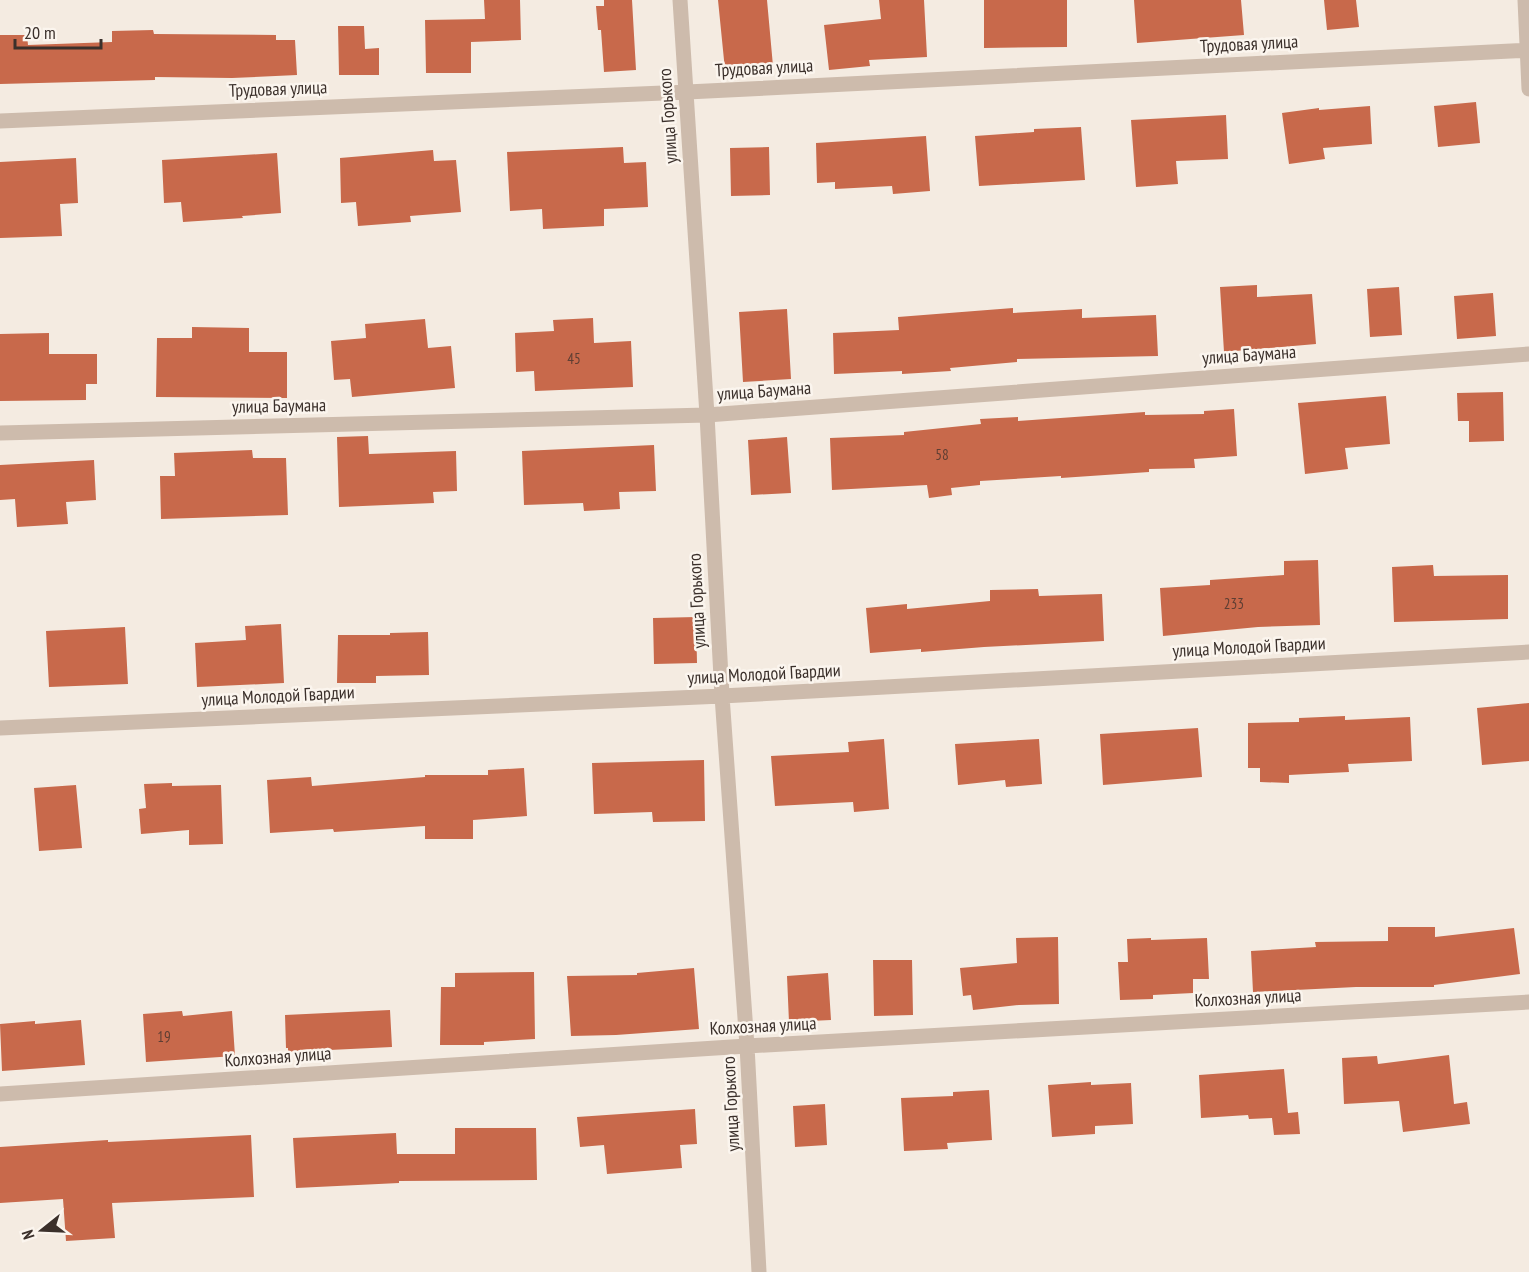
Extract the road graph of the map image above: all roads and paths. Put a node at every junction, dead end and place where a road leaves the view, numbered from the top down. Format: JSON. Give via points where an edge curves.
{"nodes":[{"id":1,"x":680,"y":0,"type":"edge"},
{"id":2,"x":1525,"y":0,"type":"edge"},
{"id":3,"x":1528,"y":50,"type":"edge"},
{"id":4,"x":1529,"y":89,"type":"edge"},
{"id":5,"x":687,"y":92,"type":"junction"},
{"id":6,"x":0,"y":121,"type":"edge"},
{"id":7,"x":1529,"y":354,"type":"edge"},
{"id":8,"x":707,"y":415,"type":"junction"},
{"id":9,"x":0,"y":433,"type":"edge"},
{"id":10,"x":1529,"y":652,"type":"edge"},
{"id":11,"x":722,"y":696,"type":"junction"},
{"id":12,"x":0,"y":728,"type":"edge"},
{"id":13,"x":1529,"y":1002,"type":"edge"},
{"id":14,"x":747,"y":1046,"type":"junction"},
{"id":15,"x":0,"y":1094,"type":"edge"},
{"id":16,"x":759,"y":1272,"type":"edge"}],
"edges":[{"from":1,"to":5,"type":"street","name":"улица Горького"},
{"from":2,"to":3,"type":"street"},
{"from":3,"to":4,"type":"street"},
{"from":3,"to":5,"type":"street","name":"Трудовая улица"},
{"from":5,"to":6,"type":"street","name":"Трудовая улица"},
{"from":5,"to":8,"type":"street","name":"улица Горького"},
{"from":7,"to":8,"type":"street","name":"улица Баумана"},
{"from":8,"to":9,"type":"street","name":"улица Баумана"},
{"from":8,"to":11,"type":"street","name":"улица Горького"},
{"from":10,"to":11,"type":"street","name":"улица Молодой Гвардии"},
{"from":11,"to":12,"type":"street","name":"улица Молодой Гвардии"},
{"from":11,"to":14,"type":"street","name":"улица Горького"},
{"from":13,"to":14,"type":"street","name":"Колхозная улица"},
{"from":14,"to":15,"type":"street","name":"Колхозная улица"},
{"from":14,"to":16,"type":"street","name":"улица Горького"}]}
